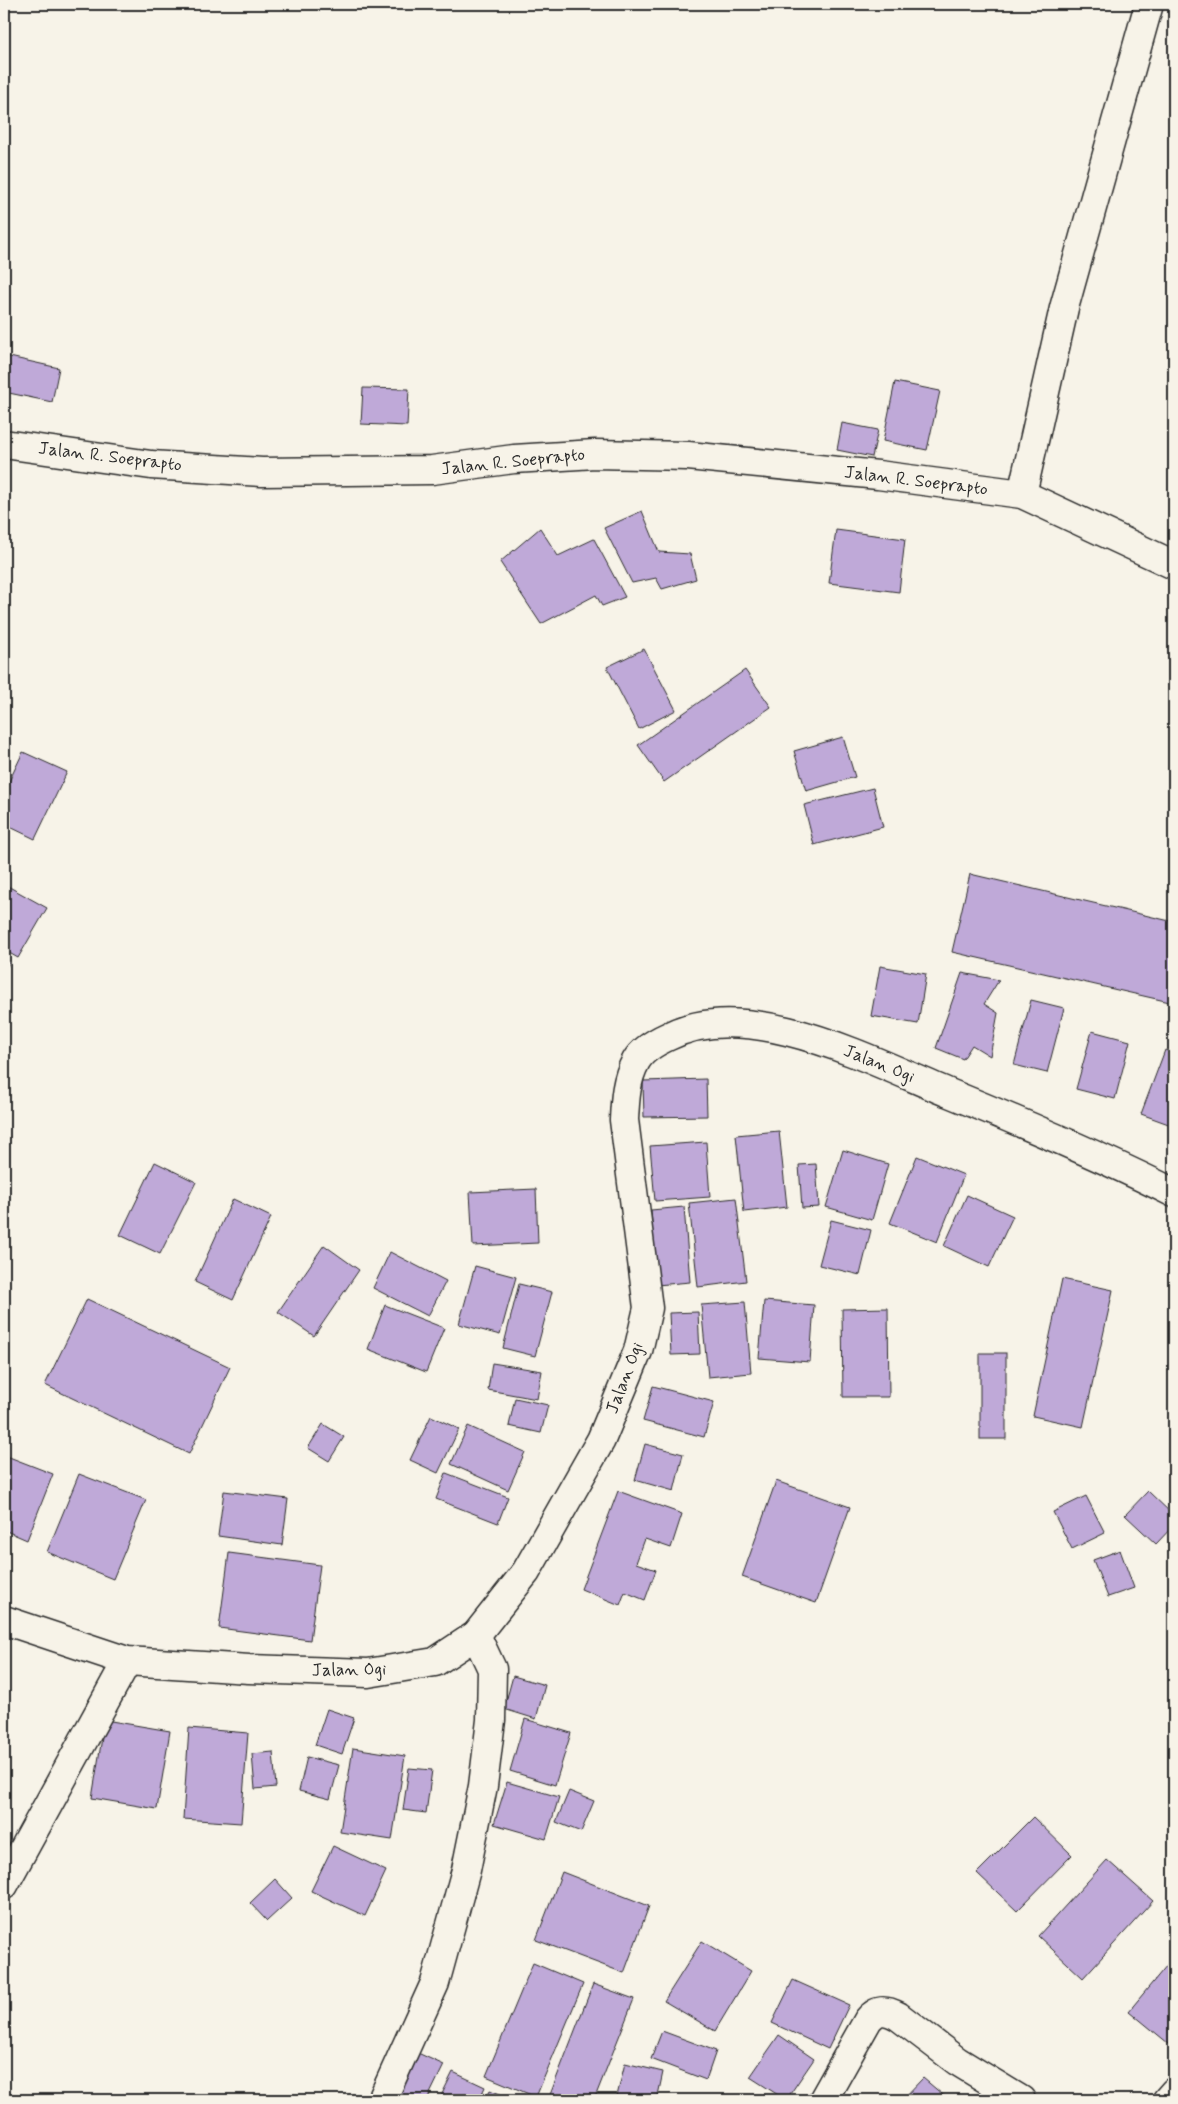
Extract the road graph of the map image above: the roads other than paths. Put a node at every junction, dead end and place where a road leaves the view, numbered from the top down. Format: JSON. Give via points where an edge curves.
{"nodes":[{"id":1,"x":1149,"y":4,"type":"edge"},
{"id":2,"x":4,"y":444,"type":"edge"},
{"id":3,"x":1022,"y":494,"type":"junction"},
{"id":4,"x":1174,"y":565,"type":"edge"},
{"id":5,"x":1174,"y":1193,"type":"edge"},
{"id":6,"x":4,"y":1620,"type":"edge"},
{"id":7,"x":476,"y":1635,"type":"junction"},
{"id":8,"x":127,"y":1661,"type":"junction"},
{"id":9,"x":4,"y":1885,"type":"edge"},
{"id":10,"x":1174,"y":2092,"type":"edge"},
{"id":11,"x":382,"y":2100,"type":"edge"},
{"id":12,"x":823,"y":2100,"type":"edge"},
{"id":13,"x":1020,"y":2100,"type":"edge"},
{"id":14,"x":1167,"y":2100,"type":"edge"}],
"edges":[{"from":1,"to":3,"type":"street","via":[[1064,308]]},
{"from":2,"to":3,"type":"street","name":"Jalan R. Soeprapto","via":[[151,465],[262,472],[432,470],[514,459],[595,454],[688,456],[878,475]]},
{"from":3,"to":4,"type":"street","name":"Jalan R. Soeprapto"},
{"from":5,"to":7,"type":"street","name":"Jalan Ogi","via":[[973,1103],[814,1038],[774,1027],[720,1023],[683,1028],[657,1041],[636,1060],[625,1091],[624,1120],[648,1308],[638,1351],[601,1440],[526,1572]]},
{"from":6,"to":8,"type":"street","name":"Jalan Ogi"},
{"from":7,"to":8,"type":"street","name":"Jalan Ogi","via":[[435,1662],[368,1673],[249,1670]]},
{"from":7,"to":11,"type":"street","via":[[492,1669],[491,1720],[466,1870],[435,1983]]},
{"from":8,"to":9,"type":"street"},
{"from":10,"to":14,"type":"street"},
{"from":12,"to":13,"type":"street","via":[[868,2020],[881,2010],[898,2016],[958,2061]]}]}
